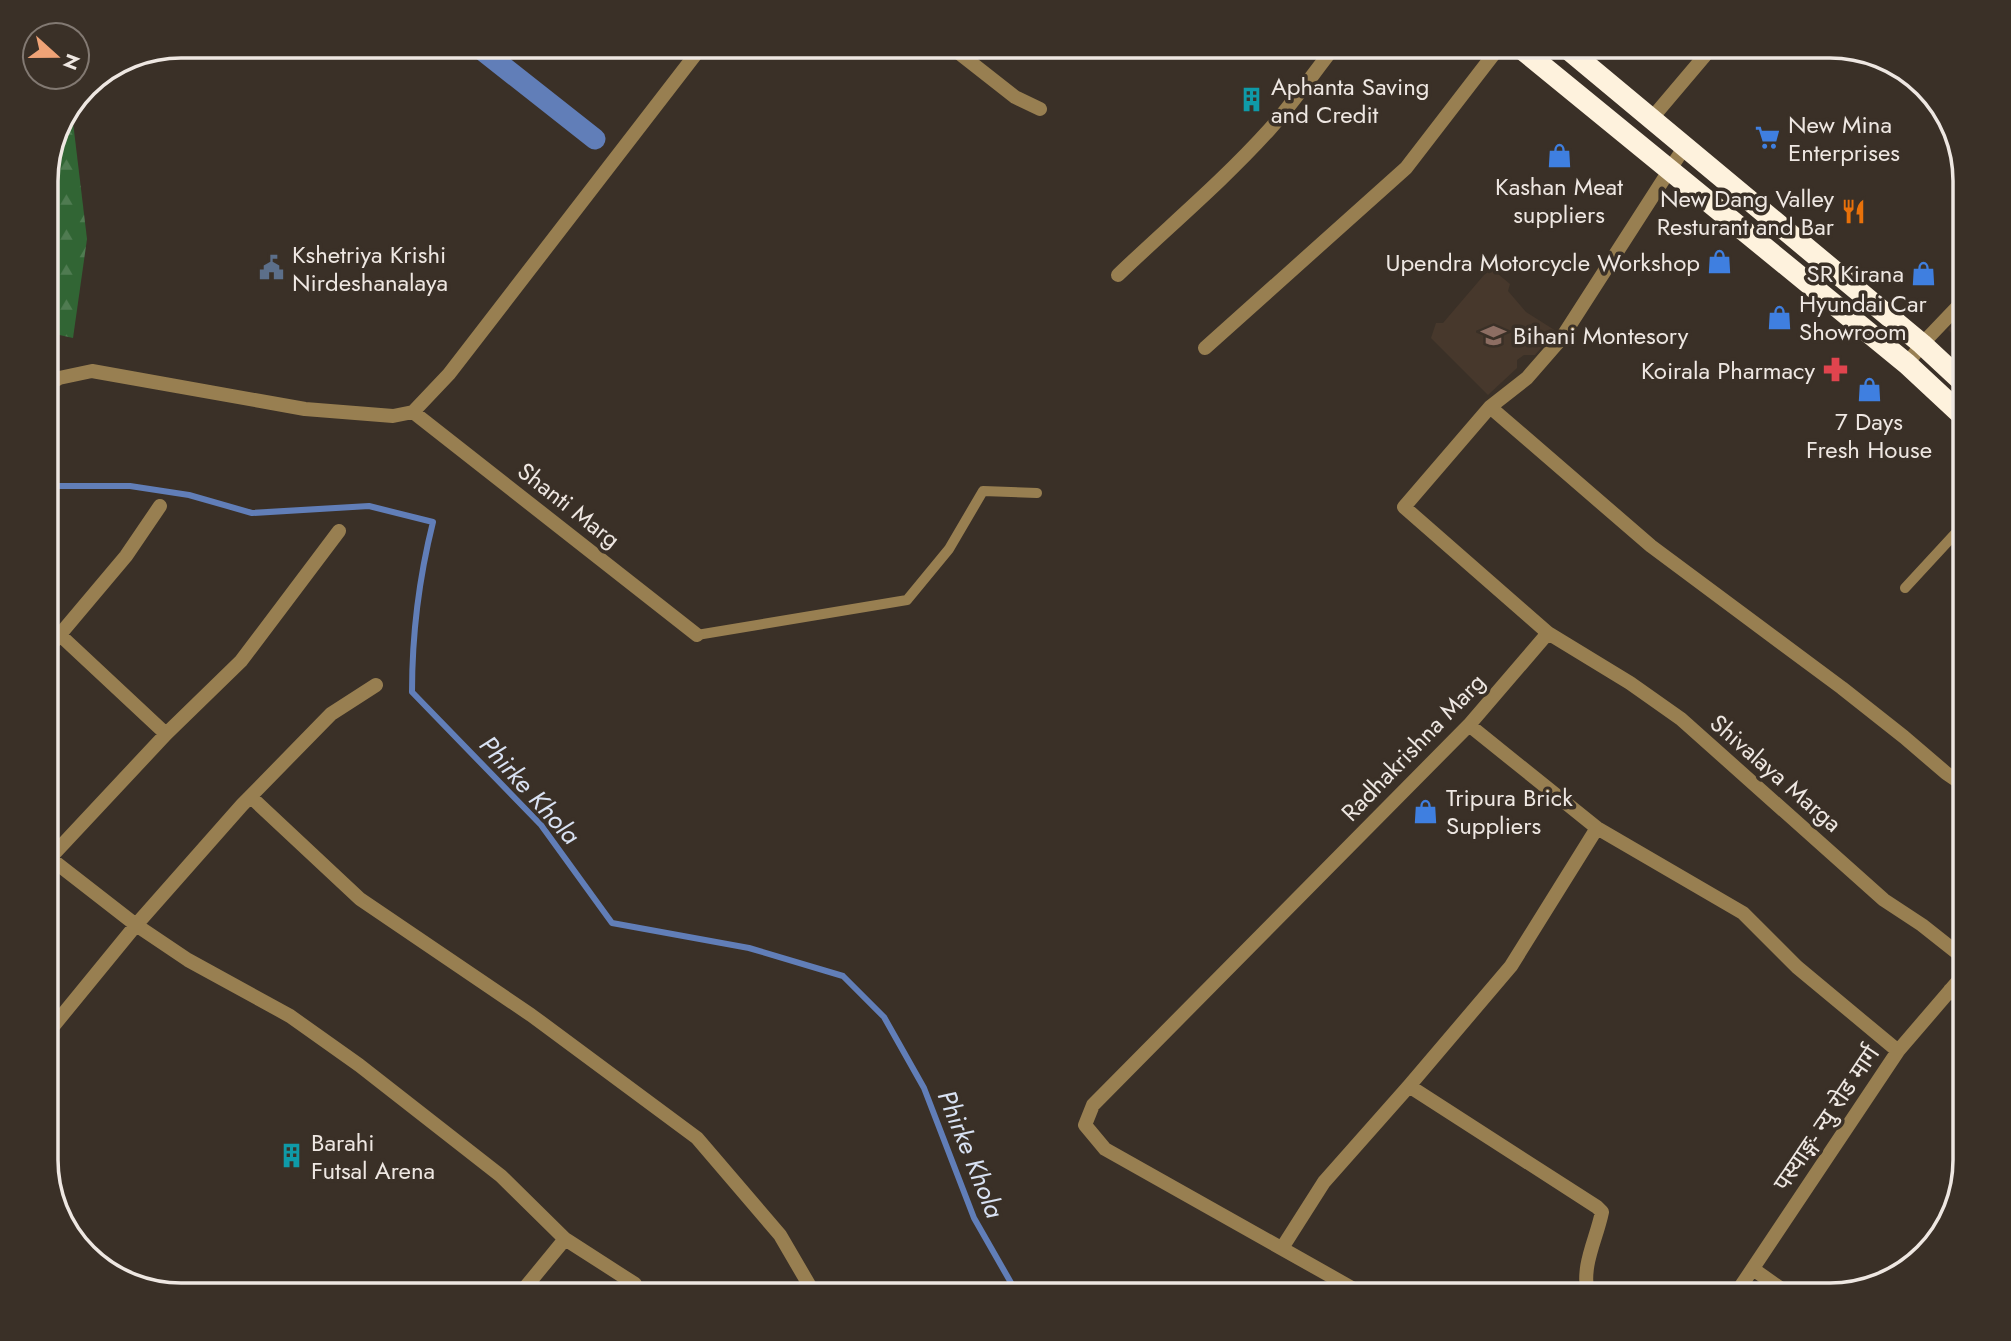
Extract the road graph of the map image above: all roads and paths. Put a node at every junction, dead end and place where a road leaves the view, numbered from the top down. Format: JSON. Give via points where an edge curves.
{"nodes":[{"id":1,"x":693,"y":58,"type":"edge"},
{"id":2,"x":965,"y":58,"type":"edge"},
{"id":3,"x":1326,"y":58,"type":"edge"},
{"id":4,"x":1491,"y":58,"type":"edge"},
{"id":5,"x":1533,"y":58,"type":"edge"},
{"id":6,"x":1578,"y":58,"type":"edge"},
{"id":7,"x":1703,"y":58,"type":"edge"},
{"id":8,"x":1040,"y":109,"type":"dead end"},
{"id":9,"x":1653,"y":118,"type":"junction"},
{"id":10,"x":1685,"y":146,"type":"junction"},
{"id":11,"x":1669,"y":169,"type":"junction"},
{"id":12,"x":1118,"y":275,"type":"dead end"},
{"id":13,"x":1953,"y":312,"type":"edge"},
{"id":14,"x":1922,"y":344,"type":"junction"},
{"id":15,"x":1205,"y":348,"type":"dead end"},
{"id":16,"x":1907,"y":364,"type":"junction"},
{"id":17,"x":1953,"y":373,"type":"edge"},
{"id":18,"x":58,"y":379,"type":"edge"},
{"id":19,"x":1489,"y":407,"type":"junction"},
{"id":20,"x":1953,"y":407,"type":"edge"},
{"id":21,"x":413,"y":412,"type":"junction"},
{"id":22,"x":1037,"y":493,"type":"dead end"},
{"id":23,"x":160,"y":506,"type":"dead end"},
{"id":24,"x":339,"y":531,"type":"dead end"},
{"id":25,"x":1953,"y":536,"type":"edge"},
{"id":26,"x":1905,"y":588,"type":"dead end"},
{"id":27,"x":1548,"y":633,"type":"junction"},
{"id":28,"x":60,"y":635,"type":"junction"},
{"id":29,"x":696,"y":635,"type":"joint"},
{"id":30,"x":58,"y":637,"type":"edge"},
{"id":31,"x":376,"y":685,"type":"dead end"},
{"id":32,"x":1469,"y":725,"type":"junction"},
{"id":33,"x":166,"y":734,"type":"junction"},
{"id":34,"x":1953,"y":778,"type":"edge"},
{"id":35,"x":251,"y":797,"type":"junction"},
{"id":36,"x":1597,"y":828,"type":"junction"},
{"id":37,"x":58,"y":847,"type":"edge"},
{"id":38,"x":58,"y":865,"type":"edge"},
{"id":39,"x":136,"y":925,"type":"junction"},
{"id":40,"x":1953,"y":950,"type":"edge"},
{"id":41,"x":1953,"y":987,"type":"edge"},
{"id":42,"x":1950,"y":990,"type":"junction"},
{"id":43,"x":1953,"y":992,"type":"edge"},
{"id":44,"x":58,"y":1020,"type":"edge"},
{"id":45,"x":1898,"y":1051,"type":"junction"},
{"id":46,"x":1409,"y":1086,"type":"junction"},
{"id":47,"x":565,"y":1239,"type":"junction"},
{"id":48,"x":1282,"y":1248,"type":"junction"},
{"id":49,"x":1753,"y":1269,"type":"junction"},
{"id":50,"x":529,"y":1283,"type":"edge"},
{"id":51,"x":633,"y":1283,"type":"edge"},
{"id":52,"x":807,"y":1283,"type":"edge"},
{"id":53,"x":1343,"y":1283,"type":"edge"},
{"id":54,"x":1585,"y":1283,"type":"edge"},
{"id":55,"x":1744,"y":1283,"type":"edge"},
{"id":56,"x":1772,"y":1283,"type":"edge"}],
"edges":[{"from":1,"to":21,"type":"street","via":[[449,373]]},
{"from":2,"to":8,"type":"street","via":[[1014,97]]},
{"from":3,"to":12,"type":"street","via":[[1270,129]]},
{"from":4,"to":15,"type":"street","via":[[1406,168]]},
{"from":5,"to":11,"type":"highway"},
{"from":6,"to":9,"type":"highway"},
{"from":7,"to":9,"type":"street"},
{"from":9,"to":10,"type":"highway"},
{"from":10,"to":11,"type":"street"},
{"from":10,"to":14,"type":"highway"},
{"from":11,"to":16,"type":"highway"},
{"from":11,"to":19,"type":"street","via":[[1561,339],[1527,378]]},
{"from":13,"to":14,"type":"street"},
{"from":14,"to":16,"type":"street"},
{"from":14,"to":17,"type":"highway"},
{"from":16,"to":20,"type":"highway"},
{"from":18,"to":21,"type":"street","via":[[92,371],[305,409],[376,416]]},
{"from":19,"to":27,"type":"street","via":[[1404,507]]},
{"from":19,"to":34,"type":"street","via":[[1651,545]]},
{"from":21,"to":29,"type":"street","name":"Shanti Marg"},
{"from":22,"to":29,"type":"lane","via":[[983,491],[948,550],[907,600]]},
{"from":23,"to":28,"type":"street","via":[[126,556]]},
{"from":24,"to":33,"type":"street","via":[[242,661]]},
{"from":25,"to":26,"type":"lane"},
{"from":27,"to":32,"type":"street","name":"Radhakrishna Marg"},
{"from":27,"to":40,"type":"street","name":"Shivalaya Marga","via":[[1681,719],[1884,900]]},
{"from":28,"to":30,"type":"street"},
{"from":28,"to":33,"type":"street"},
{"from":31,"to":35,"type":"street","via":[[331,715]]},
{"from":32,"to":36,"type":"street"},
{"from":32,"to":48,"type":"street","name":"Radhakrishna Marg","via":[[1093,1105],[1085,1125],[1105,1149]]},
{"from":33,"to":37,"type":"street"},
{"from":35,"to":39,"type":"street"},
{"from":35,"to":52,"type":"street","via":[[360,899],[531,1015],[697,1138],[780,1235]]},
{"from":36,"to":45,"type":"street","via":[[1743,913],[1797,967]]},
{"from":36,"to":46,"type":"street","via":[[1511,966]]},
{"from":38,"to":39,"type":"street"},
{"from":39,"to":44,"type":"street"},
{"from":39,"to":47,"type":"street","via":[[195,964],[290,1016],[359,1065],[501,1176]]},
{"from":41,"to":42,"type":"street","name":"पस्याङ्ग- न्यु रोड मार्ग"},
{"from":42,"to":43,"type":"street"},
{"from":42,"to":45,"type":"street","name":"पस्याङ्ग- न्यु रोड मार्ग"},
{"from":45,"to":49,"type":"street","name":"पस्याङ्ग- न्यु रोड मार्ग"},
{"from":46,"to":48,"type":"street","via":[[1324,1182]]},
{"from":46,"to":54,"type":"street","via":[[1602,1212]]},
{"from":47,"to":50,"type":"street"},
{"from":47,"to":51,"type":"street"},
{"from":48,"to":53,"type":"street","name":"Radhakrishna Marg"},
{"from":49,"to":55,"type":"street","name":"पस्याङ्ग- न्यु रोड मार्ग"},
{"from":49,"to":56,"type":"street"}]}
